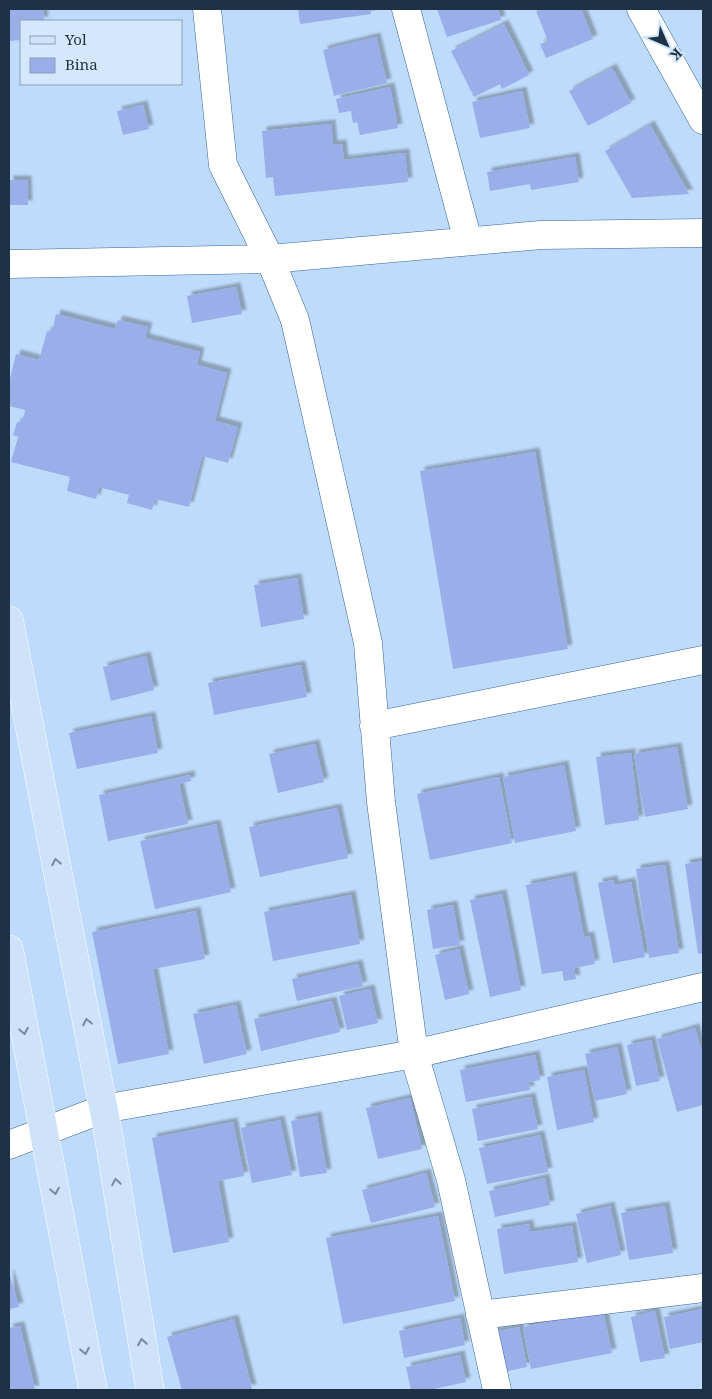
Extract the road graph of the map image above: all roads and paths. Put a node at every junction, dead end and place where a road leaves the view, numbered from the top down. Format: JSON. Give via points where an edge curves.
{"nodes":[{"id":1,"x":207,"y":9,"type":"edge"},
{"id":2,"x":406,"y":9,"type":"edge"},
{"id":3,"x":641,"y":9,"type":"edge"},
{"id":4,"x":703,"y":120,"type":"edge"},
{"id":5,"x":703,"y":233,"type":"edge"},
{"id":6,"x":468,"y":241,"type":"junction"},
{"id":7,"x":270,"y":259,"type":"junction"},
{"id":8,"x":9,"y":264,"type":"edge"},
{"id":9,"x":9,"y":620,"type":"edge"},
{"id":10,"x":703,"y":660,"type":"edge"},
{"id":11,"x":17,"y":703,"type":"edge"},
{"id":12,"x":374,"y":726,"type":"junction"},
{"id":13,"x":9,"y":949,"type":"edge"},
{"id":14,"x":703,"y":987,"type":"edge"},
{"id":15,"x":13,"y":1000,"type":"edge"},
{"id":16,"x":414,"y":1054,"type":"junction"},
{"id":17,"x":104,"y":1109,"type":"junction"},
{"id":18,"x":43,"y":1132,"type":"junction"},
{"id":19,"x":9,"y":1145,"type":"edge"},
{"id":20,"x":703,"y":1288,"type":"edge"},
{"id":21,"x":480,"y":1315,"type":"junction"},
{"id":22,"x":93,"y":1390,"type":"edge"},
{"id":23,"x":150,"y":1390,"type":"edge"},
{"id":24,"x":496,"y":1390,"type":"edge"}],
"edges":[{"from":1,"to":7,"type":"street","via":[[223,165]]},
{"from":2,"to":6,"type":"street"},
{"from":3,"to":4,"type":"street"},
{"from":5,"to":6,"type":"street","via":[[541,235]]},
{"from":6,"to":7,"type":"street"},
{"from":7,"to":8,"type":"street"},
{"from":7,"to":12,"type":"street","via":[[296,320],[368,643]]},
{"from":9,"to":11,"type":"main road"},
{"from":10,"to":12,"type":"street"},
{"from":17,"to":11,"type":"main road","one_way":true},
{"from":12,"to":16,"type":"street"},
{"from":13,"to":15,"type":"main road"},
{"from":14,"to":16,"type":"street"},
{"from":15,"to":18,"type":"main road","one_way":true},
{"from":16,"to":17,"type":"street"},
{"from":16,"to":21,"type":"street","via":[[451,1180]]},
{"from":17,"to":18,"type":"street"},
{"from":23,"to":17,"type":"main road","one_way":true},
{"from":18,"to":19,"type":"street"},
{"from":18,"to":22,"type":"main road","one_way":true},
{"from":20,"to":21,"type":"street"},
{"from":21,"to":24,"type":"street"}]}
